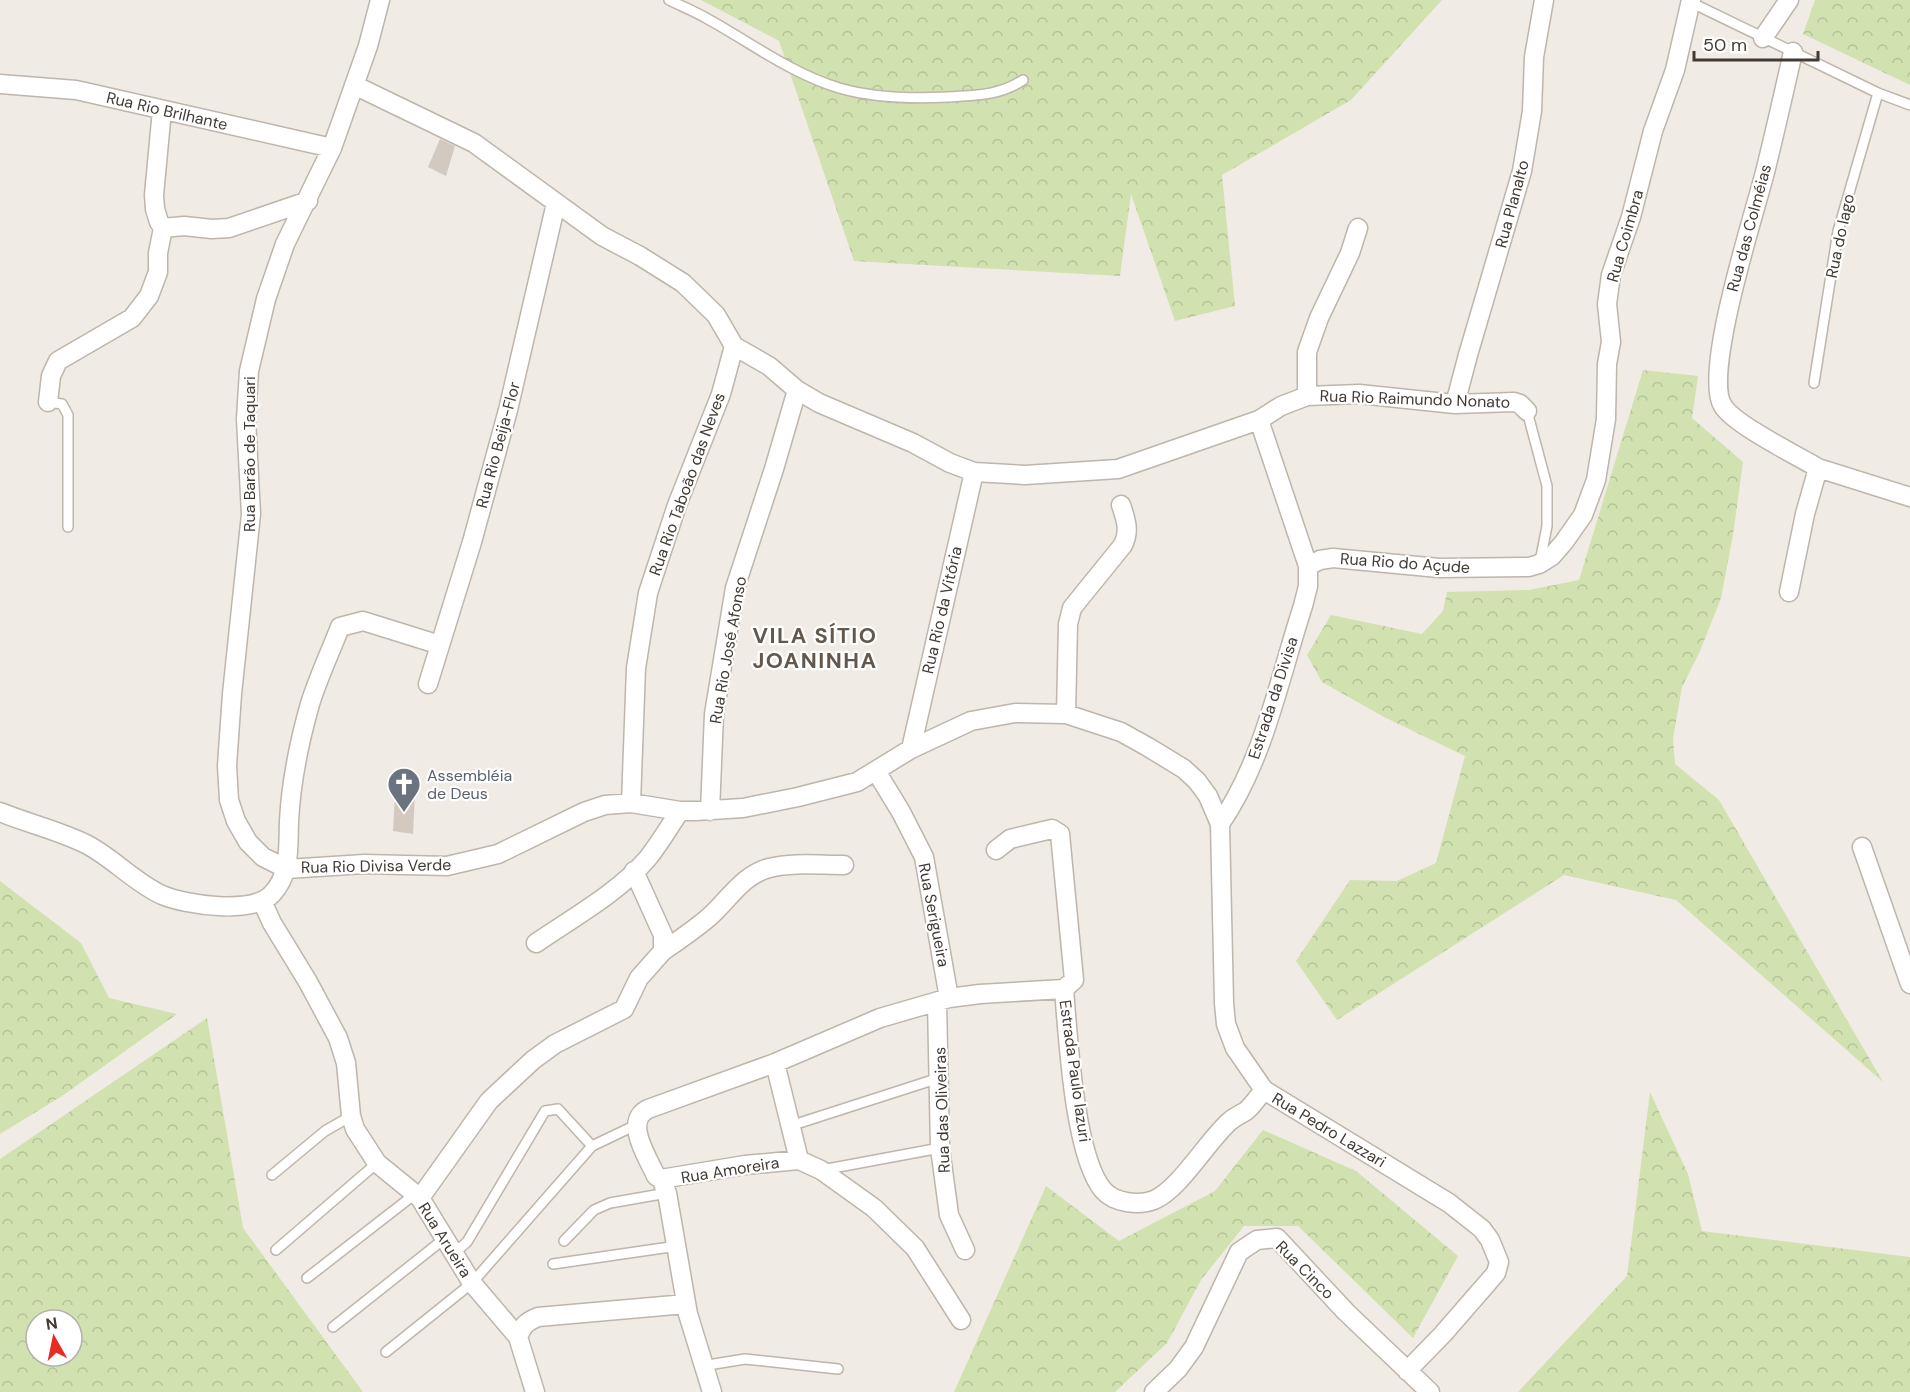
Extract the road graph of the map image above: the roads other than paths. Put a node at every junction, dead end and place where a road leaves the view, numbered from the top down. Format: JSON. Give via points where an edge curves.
{"nodes":[{"id":1,"x":380,"y":0,"type":"edge"},
{"id":2,"x":669,"y":0,"type":"edge"},
{"id":3,"x":1544,"y":0,"type":"edge"},
{"id":4,"x":1789,"y":0,"type":"edge"},
{"id":5,"x":1688,"y":1,"type":"edge"},
{"id":6,"x":1763,"y":38,"type":"junction"},
{"id":7,"x":1793,"y":52,"type":"junction"},
{"id":8,"x":1023,"y":80,"type":"dead end"},
{"id":9,"x":0,"y":84,"type":"edge"},
{"id":10,"x":354,"y":85,"type":"junction"},
{"id":11,"x":1878,"y":93,"type":"junction"},
{"id":12,"x":1910,"y":105,"type":"edge"},
{"id":13,"x":162,"y":110,"type":"junction"},
{"id":14,"x":333,"y":148,"type":"junction"},
{"id":15,"x":308,"y":201,"type":"junction"},
{"id":16,"x":556,"y":203,"type":"junction"},
{"id":17,"x":163,"y":228,"type":"junction"},
{"id":18,"x":1358,"y":228,"type":"dead end"},
{"id":19,"x":734,"y":346,"type":"junction"},
{"id":20,"x":1815,"y":383,"type":"dead end"},
{"id":21,"x":797,"y":390,"type":"junction"},
{"id":22,"x":1307,"y":396,"type":"junction"},
{"id":23,"x":48,"y":402,"type":"joint"},
{"id":24,"x":1455,"y":404,"type":"junction"},
{"id":25,"x":1527,"y":411,"type":"joint"},
{"id":26,"x":1259,"y":420,"type":"junction"},
{"id":27,"x":1818,"y":468,"type":"junction"},
{"id":28,"x":974,"y":472,"type":"junction"},
{"id":29,"x":1910,"y":497,"type":"edge"},
{"id":30,"x":1121,"y":505,"type":"dead end"},
{"id":31,"x":68,"y":527,"type":"dead end"},
{"id":32,"x":1539,"y":564,"type":"junction"},
{"id":33,"x":1308,"y":566,"type":"junction"},
{"id":34,"x":1789,"y":592,"type":"dead end"},
{"id":35,"x":440,"y":645,"type":"junction"},
{"id":36,"x":428,"y":684,"type":"dead end"},
{"id":37,"x":1066,"y":714,"type":"junction"},
{"id":38,"x":911,"y":749,"type":"junction"},
{"id":39,"x":876,"y":771,"type":"junction"},
{"id":40,"x":631,"y":802,"type":"junction"},
{"id":41,"x":680,"y":811,"type":"junction"},
{"id":42,"x":710,"y":811,"type":"junction"},
{"id":43,"x":0,"y":812,"type":"edge"},
{"id":44,"x":1220,"y":824,"type":"junction"},
{"id":45,"x":1862,"y":847,"type":"dead end"},
{"id":46,"x":996,"y":850,"type":"dead end"},
{"id":47,"x":844,"y":865,"type":"dead end"},
{"id":48,"x":287,"y":868,"type":"junction"},
{"id":49,"x":634,"y":871,"type":"junction"},
{"id":50,"x":261,"y":901,"type":"junction"},
{"id":51,"x":536,"y":943,"type":"dead end"},
{"id":52,"x":663,"y":951,"type":"junction"},
{"id":53,"x":1910,"y":984,"type":"edge"},
{"id":54,"x":1064,"y":989,"type":"junction"},
{"id":55,"x":943,"y":1000,"type":"junction"},
{"id":56,"x":775,"y":1063,"type":"junction"},
{"id":57,"x":940,"y":1077,"type":"junction"},
{"id":58,"x":1264,"y":1090,"type":"junction"},
{"id":59,"x":351,"y":1116,"type":"junction"},
{"id":60,"x":636,"y":1125,"type":"junction"},
{"id":61,"x":790,"y":1126,"type":"junction"},
{"id":62,"x":592,"y":1146,"type":"junction"},
{"id":63,"x":940,"y":1148,"type":"junction"},
{"id":64,"x":799,"y":1160,"type":"junction"},
{"id":65,"x":377,"y":1163,"type":"junction"},
{"id":66,"x":821,"y":1170,"type":"junction"},
{"id":67,"x":273,"y":1175,"type":"dead end"},
{"id":68,"x":664,"y":1186,"type":"junction"},
{"id":69,"x":418,"y":1196,"type":"junction"},
{"id":70,"x":564,"y":1241,"type":"dead end"},
{"id":71,"x":449,"y":1246,"type":"junction"},
{"id":72,"x":677,"y":1246,"type":"junction"},
{"id":73,"x":276,"y":1250,"type":"dead end"},
{"id":74,"x":965,"y":1250,"type":"dead end"},
{"id":75,"x":553,"y":1264,"type":"dead end"},
{"id":76,"x":308,"y":1278,"type":"dead end"},
{"id":77,"x":472,"y":1283,"type":"junction"},
{"id":78,"x":686,"y":1304,"type":"junction"},
{"id":79,"x":961,"y":1320,"type":"dead end"},
{"id":80,"x":333,"y":1327,"type":"dead end"},
{"id":81,"x":518,"y":1337,"type":"junction"},
{"id":82,"x":386,"y":1352,"type":"dead end"},
{"id":83,"x":702,"y":1366,"type":"junction"},
{"id":84,"x":838,"y":1368,"type":"dead end"},
{"id":85,"x":1407,"y":1371,"type":"junction"},
{"id":86,"x":535,"y":1392,"type":"edge"},
{"id":87,"x":712,"y":1392,"type":"edge"},
{"id":88,"x":1155,"y":1392,"type":"edge"},
{"id":89,"x":1430,"y":1392,"type":"edge"}],
"edges":[{"from":1,"to":10,"type":"street","name":"Rua Barão de Taquari"},
{"from":2,"to":8,"type":"lane","via":[[781,64],[839,88],[907,97],[978,96],[1003,92]]},
{"from":3,"to":24,"type":"street","name":"Rua Planalto","via":[[1522,171]]},
{"from":4,"to":6,"type":"street"},
{"from":5,"to":6,"type":"lane"},
{"from":5,"to":32,"type":"street","name":"Rua Coimbra","via":[[1675,70],[1611,275],[1606,419],[1596,480],[1583,515],[1552,556]]},
{"from":6,"to":7,"type":"lane"},
{"from":7,"to":11,"type":"lane"},
{"from":7,"to":27,"type":"street","name":"Rua das Colméias","via":[[1732,290],[1722,340],[1718,391],[1722,405],[1744,424]]},
{"from":9,"to":13,"type":"street","name":"Rua Rio Brilhante","via":[[76,90]]},
{"from":10,"to":14,"type":"street","name":"Rua Barão de Taquari"},
{"from":10,"to":16,"type":"street","via":[[474,143]]},
{"from":11,"to":12,"type":"lane"},
{"from":11,"to":20,"type":"lane","name":"Rua do lago","via":[[1838,231]]},
{"from":13,"to":14,"type":"street","name":"Rua Rio Brilhante"},
{"from":13,"to":17,"type":"street","via":[[154,195]]},
{"from":14,"to":15,"type":"street","name":"Rua Barão de Taquari"},
{"from":15,"to":17,"type":"street","via":[[229,228]]},
{"from":15,"to":48,"type":"street","name":"Rua Barão de Taquari","via":[[285,244],[266,299],[249,370],[246,419],[251,514],[227,766],[229,800],[248,842],[263,857]]},
{"from":16,"to":19,"type":"street","via":[[602,236],[683,283],[716,315]]},
{"from":16,"to":35,"type":"street","name":"Rua Rio Beija-Flor","via":[[508,410]]},
{"from":17,"to":23,"type":"street","via":[[158,272],[149,296],[132,318],[58,361],[51,376]]},
{"from":18,"to":22,"type":"street","via":[[1307,352]]},
{"from":19,"to":21,"type":"street","name":"Rua Rio Raimundo Nonato","via":[[769,366]]},
{"from":19,"to":40,"type":"street","name":"Rua Rio Taboão das Neves","via":[[721,394],[677,505],[648,593],[636,668]]},
{"from":21,"to":28,"type":"street","name":"Rua Rio Raimundo Nonato"},
{"from":21,"to":42,"type":"street","name":"Rua Rio José Afonso","via":[[735,588],[714,714]]},
{"from":22,"to":24,"type":"street","name":"Rua Rio Raimundo Nonato","via":[[1359,394]]},
{"from":22,"to":26,"type":"street","name":"Rua Rio Raimundo Nonato"},
{"from":23,"to":31,"type":"lane","via":[[62,404],[68,415]]},
{"from":24,"to":25,"type":"street","name":"Rua Rio Raimundo Nonato","via":[[1514,402]]},
{"from":25,"to":32,"type":"lane","via":[[1548,495],[1547,526]]},
{"from":26,"to":28,"type":"street","name":"Rua Rio Raimundo Nonato","via":[[1118,469],[1025,475]]},
{"from":26,"to":33,"type":"street"},
{"from":27,"to":29,"type":"street"},
{"from":27,"to":34,"type":"street"},
{"from":28,"to":38,"type":"street","name":"Rua Rio da Vitória"},
{"from":30,"to":37,"type":"street","via":[[1128,536],[1072,608],[1068,624]]},
{"from":32,"to":33,"type":"street","name":"Rua Rio do Açude","via":[[1439,568],[1333,558]]},
{"from":33,"to":44,"type":"street","name":"Estrada da Divisa","via":[[1303,606],[1260,743]]},
{"from":35,"to":36,"type":"street","name":"Rua Rio Beija-Flor"},
{"from":35,"to":48,"type":"street","via":[[363,621],[339,627],[310,704],[300,750],[290,808]]},
{"from":37,"to":38,"type":"street","name":"Rua Rio Divisa Verde","via":[[1015,713],[971,721]]},
{"from":37,"to":44,"type":"street","name":"Rua Rio Divisa Verde","via":[[1121,732],[1184,770],[1208,796]]},
{"from":38,"to":39,"type":"street","name":"Rua Rio Divisa Verde"},
{"from":39,"to":42,"type":"street","name":"Rua Rio Divisa Verde","via":[[857,782],[818,793]]},
{"from":39,"to":55,"type":"street","name":"Rua Serigueira","via":[[924,857]]},
{"from":40,"to":41,"type":"street","name":"Rua Rio Divisa Verde"},
{"from":40,"to":48,"type":"street","name":"Rua Rio Divisa Verde","via":[[605,804],[498,854],[469,862],[447,866],[364,864]]},
{"from":41,"to":42,"type":"street","name":"Rua Rio Divisa Verde"},
{"from":41,"to":49,"type":"street"},
{"from":43,"to":50,"type":"street","via":[[86,844],[162,895],[238,908]]},
{"from":44,"to":58,"type":"street","name":"Rua Pedro Lazzari","via":[[1226,1024],[1235,1048]]},
{"from":45,"to":53,"type":"street"},
{"from":46,"to":54,"type":"street","via":[[1010,839],[1053,829],[1060,834],[1074,980]]},
{"from":47,"to":52,"type":"street","via":[[767,868],[733,891],[711,916]]},
{"from":48,"to":50,"type":"street","name":"Rua Rio Divisa Verde","via":[[270,896]]},
{"from":49,"to":51,"type":"street","via":[[593,905]]},
{"from":49,"to":52,"type":"street","via":[[663,935]]},
{"from":50,"to":59,"type":"street","name":"Rua Arueira","via":[[338,1038],[346,1063]]},
{"from":52,"to":69,"type":"street","via":[[639,978],[624,1010],[555,1044],[489,1101]]},
{"from":54,"to":55,"type":"street"},
{"from":54,"to":58,"type":"street","name":"Estrada Paulo lazuri","via":[[1075,1097],[1086,1149],[1104,1191],[1119,1201],[1154,1200],[1170,1190],[1203,1149]]},
{"from":55,"to":56,"type":"street","via":[[880,1018]]},
{"from":55,"to":57,"type":"street","name":"Rua das Oliveiras"},
{"from":56,"to":60,"type":"street","via":[[648,1109]]},
{"from":56,"to":61,"type":"street"},
{"from":57,"to":61,"type":"lane"},
{"from":57,"to":63,"type":"street","name":"Rua das Oliveiras"},
{"from":58,"to":85,"type":"street","name":"Rua Pedro Lazzari","via":[[1449,1203],[1482,1229],[1497,1252],[1496,1274]]},
{"from":59,"to":65,"type":"street","name":"Rua Arueira"},
{"from":59,"to":67,"type":"lane","via":[[325,1131]]},
{"from":60,"to":62,"type":"lane"},
{"from":60,"to":68,"type":"street","via":[[656,1176]]},
{"from":61,"to":64,"type":"street"},
{"from":62,"to":71,"type":"lane","via":[[558,1109],[545,1111],[467,1242]]},
{"from":62,"to":77,"type":"lane"},
{"from":63,"to":66,"type":"lane"},
{"from":63,"to":74,"type":"street","name":"Rua das Oliveiras","via":[[950,1215]]},
{"from":64,"to":66,"type":"street"},
{"from":64,"to":68,"type":"street","name":"Rua Amoreira","via":[[745,1164]]},
{"from":65,"to":69,"type":"street","name":"Rua Arueira"},
{"from":65,"to":73,"type":"lane"},
{"from":66,"to":79,"type":"street","via":[[874,1208],[915,1248]]},
{"from":68,"to":70,"type":"lane","via":[[594,1210]]},
{"from":68,"to":72,"type":"street"},
{"from":69,"to":71,"type":"street","name":"Rua Arueira"},
{"from":69,"to":76,"type":"lane"},
{"from":71,"to":77,"type":"street","name":"Rua Arueira"},
{"from":71,"to":80,"type":"lane"},
{"from":72,"to":75,"type":"lane"},
{"from":72,"to":78,"type":"street"},
{"from":77,"to":81,"type":"street","name":"Rua Arueira"},
{"from":77,"to":82,"type":"lane"},
{"from":78,"to":81,"type":"street","via":[[538,1317],[522,1325]]},
{"from":78,"to":83,"type":"street"},
{"from":81,"to":86,"type":"street","name":"Rua Arueira"},
{"from":83,"to":84,"type":"lane","via":[[745,1359]]},
{"from":83,"to":87,"type":"street"},
{"from":85,"to":88,"type":"street","name":"Rua Cinco","via":[[1277,1238],[1257,1240],[1239,1252],[1194,1347]]},
{"from":85,"to":89,"type":"street","name":"Rua Cinco"}]}
